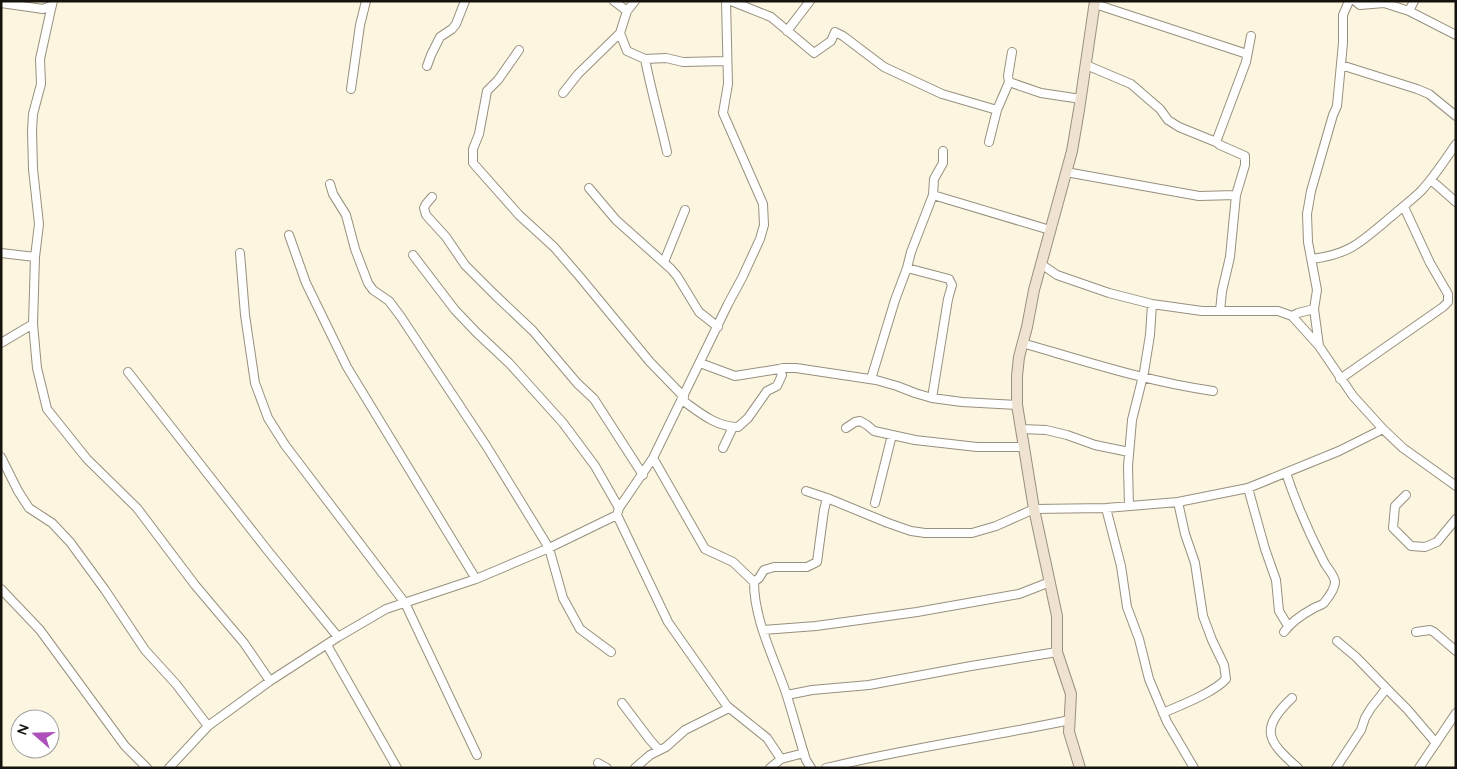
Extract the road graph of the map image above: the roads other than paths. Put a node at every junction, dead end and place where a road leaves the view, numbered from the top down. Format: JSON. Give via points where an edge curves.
{"nodes":[{"id":1,"x":366,"y":1,"type":"edge"},
{"id":2,"x":465,"y":1,"type":"edge"},
{"id":3,"x":614,"y":1,"type":"edge"},
{"id":4,"x":635,"y":1,"type":"edge"},
{"id":5,"x":726,"y":1,"type":"edge"},
{"id":6,"x":730,"y":1,"type":"edge"},
{"id":7,"x":810,"y":1,"type":"edge"},
{"id":8,"x":1349,"y":1,"type":"edge"},
{"id":9,"x":1355,"y":1,"type":"edge"},
{"id":10,"x":1414,"y":1,"type":"edge"},
{"id":11,"x":1,"y":3,"type":"edge"},
{"id":12,"x":1095,"y":3,"type":"edge"},
{"id":13,"x":52,"y":5,"type":"edge"},
{"id":14,"x":626,"y":11,"type":"junction"},
{"id":15,"x":1409,"y":11,"type":"junction"},
{"id":16,"x":787,"y":31,"type":"junction"},
{"id":17,"x":620,"y":33,"type":"junction"},
{"id":18,"x":1456,"y":35,"type":"edge"},
{"id":19,"x":1251,"y":36,"type":"dead end"},
{"id":20,"x":519,"y":50,"type":"dead end"},
{"id":21,"x":1012,"y":52,"type":"dead end"},
{"id":22,"x":1247,"y":54,"type":"junction"},
{"id":23,"x":645,"y":59,"type":"junction"},
{"id":24,"x":727,"y":61,"type":"junction"},
{"id":25,"x":1086,"y":65,"type":"junction"},
{"id":26,"x":1341,"y":65,"type":"junction"},
{"id":27,"x":428,"y":66,"type":"dead end"},
{"id":28,"x":1009,"y":82,"type":"junction"},
{"id":29,"x":350,"y":89,"type":"dead end"},
{"id":30,"x":563,"y":93,"type":"dead end"},
{"id":31,"x":1081,"y":99,"type":"junction"},
{"id":32,"x":997,"y":110,"type":"junction"},
{"id":33,"x":1456,"y":116,"type":"edge"},
{"id":34,"x":990,"y":142,"type":"dead end"},
{"id":35,"x":1216,"y":142,"type":"junction"},
{"id":36,"x":1456,"y":144,"type":"edge"},
{"id":37,"x":943,"y":151,"type":"dead end"},
{"id":38,"x":666,"y":152,"type":"dead end"},
{"id":39,"x":1066,"y":172,"type":"junction"},
{"id":40,"x":1431,"y":180,"type":"junction"},
{"id":41,"x":330,"y":184,"type":"dead end"},
{"id":42,"x":589,"y":188,"type":"dead end"},
{"id":43,"x":932,"y":195,"type":"junction"},
{"id":44,"x":1236,"y":195,"type":"junction"},
{"id":45,"x":432,"y":198,"type":"dead end"},
{"id":46,"x":1456,"y":202,"type":"edge"},
{"id":47,"x":1404,"y":207,"type":"junction"},
{"id":48,"x":686,"y":210,"type":"dead end"},
{"id":49,"x":1050,"y":230,"type":"junction"},
{"id":50,"x":289,"y":235,"type":"dead end"},
{"id":51,"x":1,"y":253,"type":"edge"},
{"id":52,"x":240,"y":253,"type":"dead end"},
{"id":53,"x":413,"y":255,"type":"dead end"},
{"id":54,"x":35,"y":257,"type":"junction"},
{"id":55,"x":1312,"y":259,"type":"junction"},
{"id":56,"x":664,"y":262,"type":"junction"},
{"id":57,"x":1041,"y":264,"type":"junction"},
{"id":58,"x":907,"y":268,"type":"junction"},
{"id":59,"x":1448,"y":294,"type":"junction"},
{"id":60,"x":1456,"y":301,"type":"edge"},
{"id":61,"x":1152,"y":304,"type":"junction"},
{"id":62,"x":1314,"y":309,"type":"junction"},
{"id":63,"x":1220,"y":311,"type":"junction"},
{"id":64,"x":1292,"y":316,"type":"junction"},
{"id":65,"x":33,"y":324,"type":"junction"},
{"id":66,"x":718,"y":326,"type":"junction"},
{"id":67,"x":1,"y":343,"type":"edge"},
{"id":68,"x":1022,"y":343,"type":"junction"},
{"id":69,"x":1319,"y":346,"type":"junction"},
{"id":70,"x":700,"y":363,"type":"junction"},
{"id":71,"x":779,"y":370,"type":"junction"},
{"id":72,"x":128,"y":372,"type":"dead end"},
{"id":73,"x":1142,"y":378,"type":"junction"},
{"id":74,"x":1340,"y":378,"type":"junction"},
{"id":75,"x":871,"y":380,"type":"junction"},
{"id":76,"x":1213,"y":391,"type":"dead end"},
{"id":77,"x":683,"y":398,"type":"junction"},
{"id":78,"x":932,"y":398,"type":"junction"},
{"id":79,"x":1017,"y":405,"type":"junction"},
{"id":80,"x":733,"y":427,"type":"junction"},
{"id":81,"x":846,"y":428,"type":"dead end"},
{"id":82,"x":1021,"y":429,"type":"junction"},
{"id":83,"x":1383,"y":429,"type":"junction"},
{"id":84,"x":892,"y":435,"type":"junction"},
{"id":85,"x":1024,"y":447,"type":"junction"},
{"id":86,"x":723,"y":448,"type":"dead end"},
{"id":87,"x":1129,"y":452,"type":"junction"},
{"id":88,"x":1,"y":457,"type":"edge"},
{"id":89,"x":653,"y":458,"type":"junction"},
{"id":90,"x":1286,"y":473,"type":"junction"},
{"id":91,"x":643,"y":475,"type":"junction"},
{"id":92,"x":1456,"y":486,"type":"edge"},
{"id":93,"x":1248,"y":488,"type":"junction"},
{"id":94,"x":806,"y":491,"type":"dead end"},
{"id":95,"x":1406,"y":495,"type":"dead end"},
{"id":96,"x":828,"y":498,"type":"junction"},
{"id":97,"x":1178,"y":502,"type":"junction"},
{"id":98,"x":875,"y":503,"type":"dead end"},
{"id":99,"x":1129,"y":506,"type":"junction"},
{"id":100,"x":1106,"y":508,"type":"junction"},
{"id":101,"x":1034,"y":509,"type":"junction"},
{"id":102,"x":618,"y":512,"type":"junction"},
{"id":103,"x":1456,"y":519,"type":"edge"},
{"id":104,"x":549,"y":548,"type":"junction"},
{"id":105,"x":476,"y":579,"type":"junction"},
{"id":106,"x":754,"y":582,"type":"junction"},
{"id":107,"x":1050,"y":582,"type":"junction"},
{"id":108,"x":1,"y":589,"type":"edge"},
{"id":109,"x":405,"y":603,"type":"junction"},
{"id":110,"x":763,"y":630,"type":"junction"},
{"id":111,"x":1416,"y":632,"type":"dead end"},
{"id":112,"x":338,"y":637,"type":"junction"},
{"id":113,"x":1337,"y":641,"type":"dead end"},
{"id":114,"x":327,"y":645,"type":"junction"},
{"id":115,"x":1456,"y":651,"type":"edge"},
{"id":116,"x":611,"y":652,"type":"dead end"},
{"id":117,"x":1057,"y":652,"type":"junction"},
{"id":118,"x":270,"y":681,"type":"junction"},
{"id":119,"x":1386,"y":689,"type":"junction"},
{"id":120,"x":787,"y":695,"type":"junction"},
{"id":121,"x":1292,"y":698,"type":"dead end"},
{"id":122,"x":622,"y":703,"type":"dead end"},
{"id":123,"x":729,"y":708,"type":"junction"},
{"id":124,"x":1163,"y":714,"type":"junction"},
{"id":125,"x":1456,"y":714,"type":"edge"},
{"id":126,"x":1070,"y":720,"type":"junction"},
{"id":127,"x":1453,"y":722,"type":"edge"},
{"id":128,"x":208,"y":726,"type":"junction"},
{"id":129,"x":1436,"y":743,"type":"junction"},
{"id":130,"x":659,"y":750,"type":"junction"},
{"id":131,"x":804,"y":752,"type":"junction"},
{"id":132,"x":477,"y":755,"type":"dead end"},
{"id":133,"x":781,"y":760,"type":"junction"},
{"id":134,"x":598,"y":763,"type":"dead end"},
{"id":135,"x":147,"y":768,"type":"edge"},
{"id":136,"x":169,"y":768,"type":"edge"},
{"id":137,"x":397,"y":768,"type":"edge"},
{"id":138,"x":607,"y":768,"type":"edge"},
{"id":139,"x":634,"y":768,"type":"edge"},
{"id":140,"x":770,"y":768,"type":"edge"},
{"id":141,"x":811,"y":768,"type":"edge"},
{"id":142,"x":826,"y":768,"type":"edge"},
{"id":143,"x":1080,"y":768,"type":"edge"},
{"id":144,"x":1194,"y":768,"type":"edge"},
{"id":145,"x":1298,"y":768,"type":"edge"},
{"id":146,"x":1336,"y":768,"type":"edge"},
{"id":147,"x":1419,"y":768,"type":"edge"}],
"edges":[{"from":1,"to":29,"type":"street"},
{"from":2,"to":27,"type":"street","via":[[456,24],[440,37]]},
{"from":3,"to":14,"type":"street"},
{"from":4,"to":14,"type":"street"},
{"from":5,"to":24,"type":"street"},
{"from":6,"to":16,"type":"street","via":[[771,18]]},
{"from":7,"to":16,"type":"street"},
{"from":8,"to":26,"type":"street","via":[[1343,15]]},
{"from":9,"to":15,"type":"street","via":[[1360,5],[1384,3]]},
{"from":10,"to":15,"type":"street"},
{"from":11,"to":13,"type":"street","via":[[37,10]]},
{"from":12,"to":22,"type":"street"},
{"from":12,"to":25,"type":"street"},
{"from":13,"to":54,"type":"street","via":[[40,60],[41,84],[33,114],[38,224]]},
{"from":14,"to":17,"type":"street"},
{"from":15,"to":18,"type":"street"},
{"from":16,"to":32,"type":"street","via":[[814,53],[831,41],[835,32],[884,67],[942,94]]},
{"from":17,"to":23,"type":"street","via":[[627,51]]},
{"from":17,"to":30,"type":"street"},
{"from":19,"to":22,"type":"street"},
{"from":20,"to":77,"type":"street","via":[[487,91],[473,149],[473,163],[554,247]]},
{"from":21,"to":28,"type":"street"},
{"from":22,"to":35,"type":"street"},
{"from":23,"to":24,"type":"street"},
{"from":23,"to":38,"type":"street"},
{"from":24,"to":66,"type":"street","via":[[728,84],[723,113],[763,204],[764,225]]},
{"from":25,"to":31,"type":"street"},
{"from":25,"to":35,"type":"street","via":[[1132,84],[1179,128]]},
{"from":26,"to":33,"type":"street","via":[[1418,89]]},
{"from":26,"to":55,"type":"street","via":[[1337,106],[1307,214]]},
{"from":28,"to":31,"type":"street","via":[[1042,93]]},
{"from":28,"to":32,"type":"street"},
{"from":31,"to":39,"type":"street"},
{"from":32,"to":34,"type":"street"},
{"from":35,"to":44,"type":"street","via":[[1245,156]]},
{"from":36,"to":40,"type":"street"},
{"from":37,"to":43,"type":"street","via":[[943,163],[934,179]]},
{"from":39,"to":44,"type":"street","via":[[1199,196]]},
{"from":39,"to":49,"type":"street"},
{"from":40,"to":46,"type":"street"},
{"from":40,"to":47,"type":"street"},
{"from":41,"to":104,"type":"street","via":[[346,215],[355,249],[372,290],[389,301],[401,317]]},
{"from":42,"to":56,"type":"street","via":[[616,220]]},
{"from":43,"to":49,"type":"street"},
{"from":43,"to":58,"type":"street"},
{"from":44,"to":63,"type":"street","via":[[1230,257]]},
{"from":45,"to":91,"type":"street","via":[[424,208],[426,215],[465,264],[533,331],[594,399]]},
{"from":47,"to":55,"type":"street","via":[[1357,245],[1344,252]]},
{"from":47,"to":59,"type":"street"},
{"from":48,"to":56,"type":"street"},
{"from":49,"to":57,"type":"street"},
{"from":50,"to":105,"type":"street","via":[[306,283],[347,367]]},
{"from":51,"to":54,"type":"street"},
{"from":52,"to":109,"type":"street","via":[[255,383],[268,418],[285,446]]},
{"from":53,"to":102,"type":"street","via":[[465,321],[509,363],[563,423],[596,466]]},
{"from":54,"to":65,"type":"street"},
{"from":55,"to":62,"type":"street","via":[[1317,290]]},
{"from":56,"to":66,"type":"street","via":[[677,276],[699,312]]},
{"from":57,"to":61,"type":"street","via":[[1057,275]]},
{"from":57,"to":68,"type":"street"},
{"from":58,"to":75,"type":"street"},
{"from":58,"to":78,"type":"street","via":[[949,279],[952,284]]},
{"from":59,"to":60,"type":"street"},
{"from":59,"to":74,"type":"street","via":[[1448,302],[1443,307]]},
{"from":61,"to":63,"type":"street"},
{"from":61,"to":73,"type":"street"},
{"from":62,"to":64,"type":"street"},
{"from":62,"to":69,"type":"street"},
{"from":63,"to":64,"type":"street","via":[[1278,310]]},
{"from":64,"to":69,"type":"street"},
{"from":65,"to":67,"type":"street"},
{"from":65,"to":118,"type":"street","via":[[37,368],[47,409],[87,460],[137,508],[244,643]]},
{"from":66,"to":70,"type":"street"},
{"from":68,"to":73,"type":"street"},
{"from":68,"to":79,"type":"street"},
{"from":69,"to":74,"type":"street"},
{"from":70,"to":71,"type":"street","via":[[735,376]]},
{"from":70,"to":77,"type":"street"},
{"from":71,"to":75,"type":"street","via":[[796,368]]},
{"from":71,"to":80,"type":"street","via":[[782,375],[777,386],[767,392],[743,423]]},
{"from":72,"to":112,"type":"street"},
{"from":73,"to":76,"type":"street"},
{"from":73,"to":87,"type":"street","via":[[1132,420]]},
{"from":74,"to":83,"type":"street"},
{"from":75,"to":78,"type":"street"},
{"from":77,"to":80,"type":"street","via":[[706,418]]},
{"from":77,"to":89,"type":"street"},
{"from":78,"to":79,"type":"street"},
{"from":79,"to":82,"type":"street"},
{"from":80,"to":86,"type":"street"},
{"from":81,"to":84,"type":"street","via":[[860,421],[874,431]]},
{"from":82,"to":85,"type":"street"},
{"from":82,"to":87,"type":"street","via":[[1068,435]]},
{"from":83,"to":90,"type":"street"},
{"from":83,"to":92,"type":"street","via":[[1403,448]]},
{"from":84,"to":85,"type":"street","via":[[977,447]]},
{"from":84,"to":98,"type":"street"},
{"from":85,"to":101,"type":"street"},
{"from":87,"to":99,"type":"street"},
{"from":88,"to":128,"type":"street","via":[[28,508],[52,523],[70,542],[145,650]]},
{"from":89,"to":91,"type":"street"},
{"from":89,"to":106,"type":"street","via":[[705,548],[733,562]]},
{"from":90,"to":93,"type":"street"},
{"from":90,"to":93,"type":"street","via":[[1316,546],[1335,579],[1334,588],[1323,604],[1286,629],[1279,611],[1276,580]]},
{"from":91,"to":102,"type":"street"},
{"from":93,"to":97,"type":"street"},
{"from":94,"to":96,"type":"street"},
{"from":95,"to":103,"type":"street","via":[[1395,506],[1393,528],[1411,546],[1425,547],[1437,542]]},
{"from":96,"to":101,"type":"street","via":[[902,529],[925,533],[982,531]]},
{"from":96,"to":106,"type":"street","via":[[817,562],[807,567],[764,570]]},
{"from":97,"to":99,"type":"street"},
{"from":97,"to":124,"type":"street","via":[[1195,563],[1203,616],[1224,665],[1226,679],[1198,698]]},
{"from":99,"to":100,"type":"street"},
{"from":100,"to":101,"type":"street"},
{"from":100,"to":124,"type":"street","via":[[1121,566],[1126,607]]},
{"from":101,"to":107,"type":"street"},
{"from":102,"to":104,"type":"street"},
{"from":102,"to":123,"type":"street","via":[[668,622]]},
{"from":104,"to":105,"type":"street"},
{"from":104,"to":116,"type":"street","via":[[563,598],[580,629]]},
{"from":105,"to":109,"type":"street"},
{"from":106,"to":110,"type":"street"},
{"from":107,"to":110,"type":"street","via":[[1019,594],[917,612]]},
{"from":107,"to":117,"type":"street","via":[[1057,616]]},
{"from":108,"to":135,"type":"street","via":[[40,630],[125,746]]},
{"from":109,"to":112,"type":"street","via":[[386,608]]},
{"from":109,"to":132,"type":"street"},
{"from":110,"to":120,"type":"street"},
{"from":111,"to":115,"type":"street","via":[[1430,630]]},
{"from":112,"to":114,"type":"street"},
{"from":113,"to":119,"type":"street"},
{"from":114,"to":118,"type":"street"},
{"from":114,"to":137,"type":"street"},
{"from":117,"to":120,"type":"street","via":[[869,685]]},
{"from":117,"to":126,"type":"street","via":[[1071,694]]},
{"from":118,"to":128,"type":"street"},
{"from":119,"to":129,"type":"street"},
{"from":119,"to":146,"type":"street","via":[[1371,708]]},
{"from":120,"to":131,"type":"street"},
{"from":121,"to":145,"type":"street","via":[[1280,709],[1270,733],[1281,752]]},
{"from":122,"to":130,"type":"street"},
{"from":123,"to":130,"type":"street","via":[[685,730]]},
{"from":123,"to":133,"type":"street","via":[[767,738]]},
{"from":124,"to":144,"type":"street"},
{"from":125,"to":127,"type":"street"},
{"from":126,"to":142,"type":"street"},
{"from":126,"to":143,"type":"street","via":[[1069,732]]},
{"from":127,"to":129,"type":"street"},
{"from":128,"to":136,"type":"street"},
{"from":129,"to":147,"type":"street"},
{"from":130,"to":139,"type":"street"},
{"from":131,"to":133,"type":"street"},
{"from":131,"to":141,"type":"street"},
{"from":133,"to":140,"type":"street"},
{"from":134,"to":138,"type":"street"}]}
